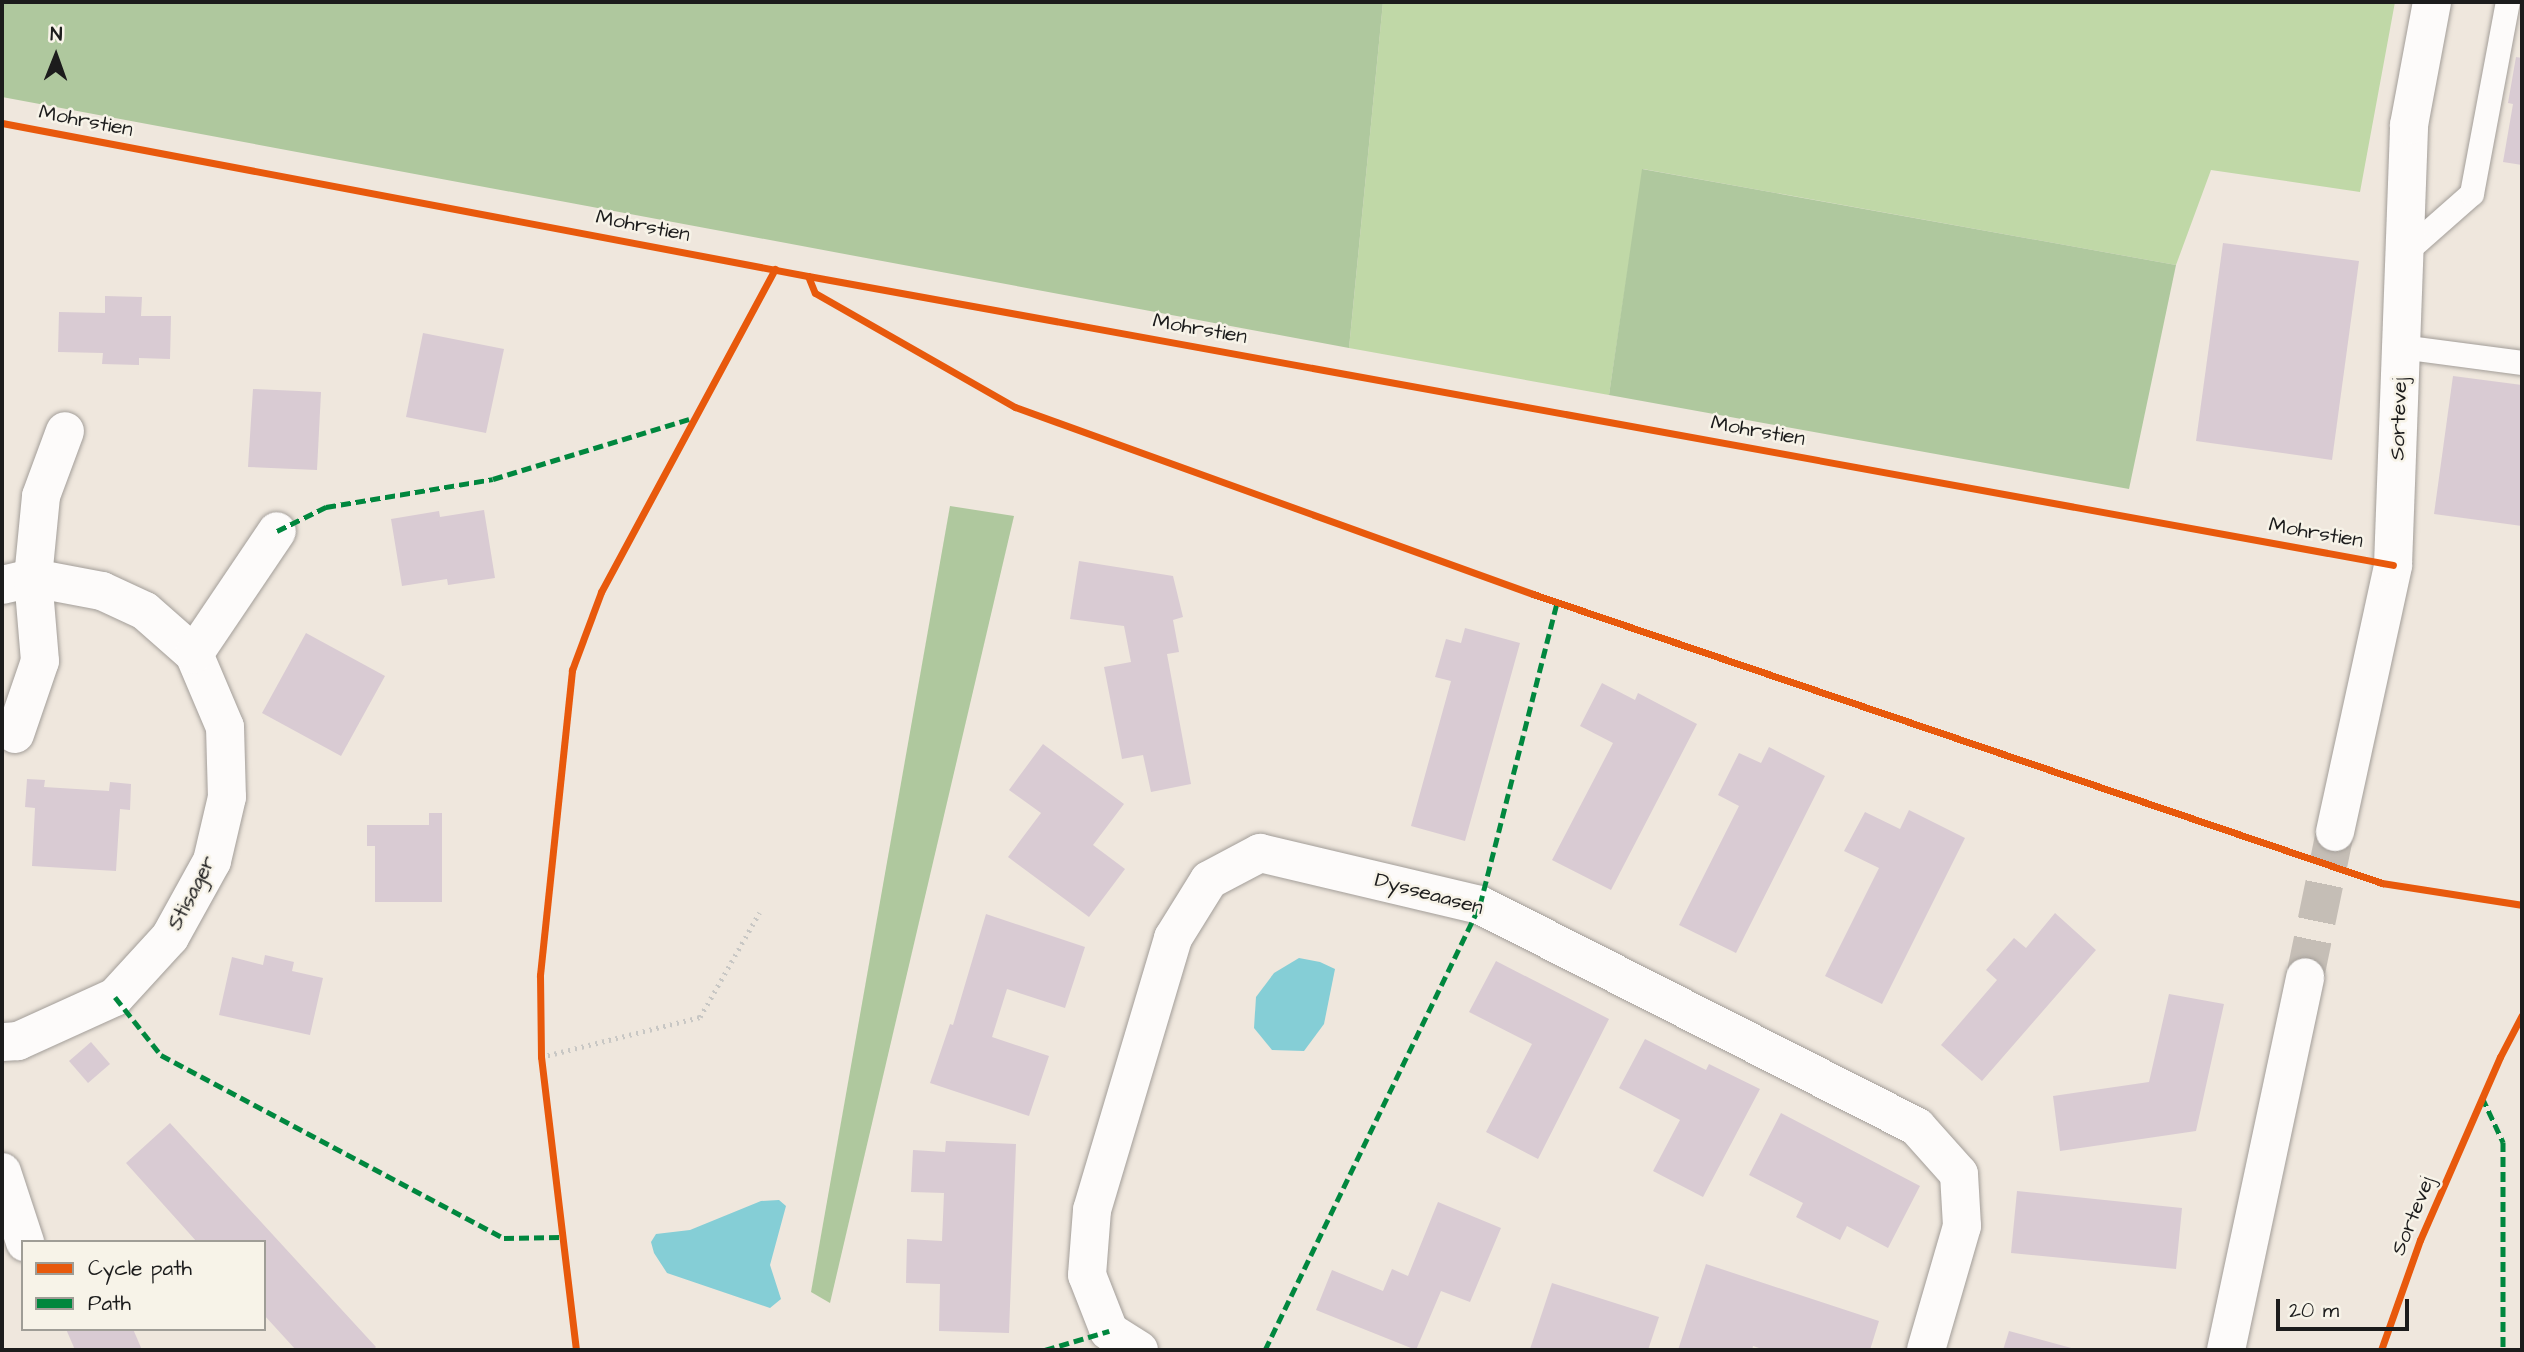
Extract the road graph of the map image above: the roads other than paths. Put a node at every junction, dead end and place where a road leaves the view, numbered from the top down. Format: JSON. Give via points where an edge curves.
{"nodes":[{"id":1,"x":2432,"y":2,"type":"edge"},
{"id":2,"x":2508,"y":2,"type":"edge"},
{"id":3,"x":2405,"y":253,"type":"junction"},
{"id":4,"x":2401,"y":347,"type":"junction"},
{"id":5,"x":2522,"y":363,"type":"edge"},
{"id":6,"x":65,"y":431,"type":"dead end"},
{"id":7,"x":277,"y":531,"type":"dead end"},
{"id":8,"x":17,"y":582,"type":"edge"},
{"id":9,"x":194,"y":654,"type":"junction"},
{"id":10,"x":15,"y":734,"type":"dead end"},
{"id":11,"x":2335,"y":832,"type":"tunnel mouth"},
{"id":12,"x":2305,"y":977,"type":"tunnel mouth"},
{"id":13,"x":2,"y":1042,"type":"edge"},
{"id":14,"x":2,"y":1172,"type":"edge"},
{"id":15,"x":24,"y":1240,"type":"edge"},
{"id":16,"x":1139,"y":1350,"type":"edge"},
{"id":17,"x":1926,"y":1350,"type":"edge"},
{"id":18,"x":2226,"y":1350,"type":"edge"}],
"edges":[{"from":1,"to":3,"type":"street","name":"Sortevej","via":[[2409,125]]},
{"from":2,"to":3,"type":"lane","via":[[2472,194]]},
{"from":3,"to":4,"type":"street","name":"Sortevej"},
{"from":4,"to":5,"type":"lane"},
{"from":4,"to":11,"type":"street","name":"Sortevej","via":[[2393,565]]},
{"from":6,"to":8,"type":"street"},
{"from":7,"to":9,"type":"street"},
{"from":8,"to":9,"type":"street","name":"Stisager","via":[[102,591],[145,611]]},
{"from":8,"to":10,"type":"street","via":[[40,661]]},
{"from":9,"to":13,"type":"street","name":"Stisager","via":[[225,727],[227,797],[212,861],[170,937],[115,997],[18,1041]]},
{"from":12,"to":18,"type":"street"},
{"from":14,"to":15,"type":"street"},
{"from":16,"to":17,"type":"street","name":"Dysseaasen","via":[[1110,1331],[1087,1275],[1092,1210],[1173,938],[1209,880],[1260,852],[1480,905],[1917,1127],[1959,1174],[1962,1226]]}]}
